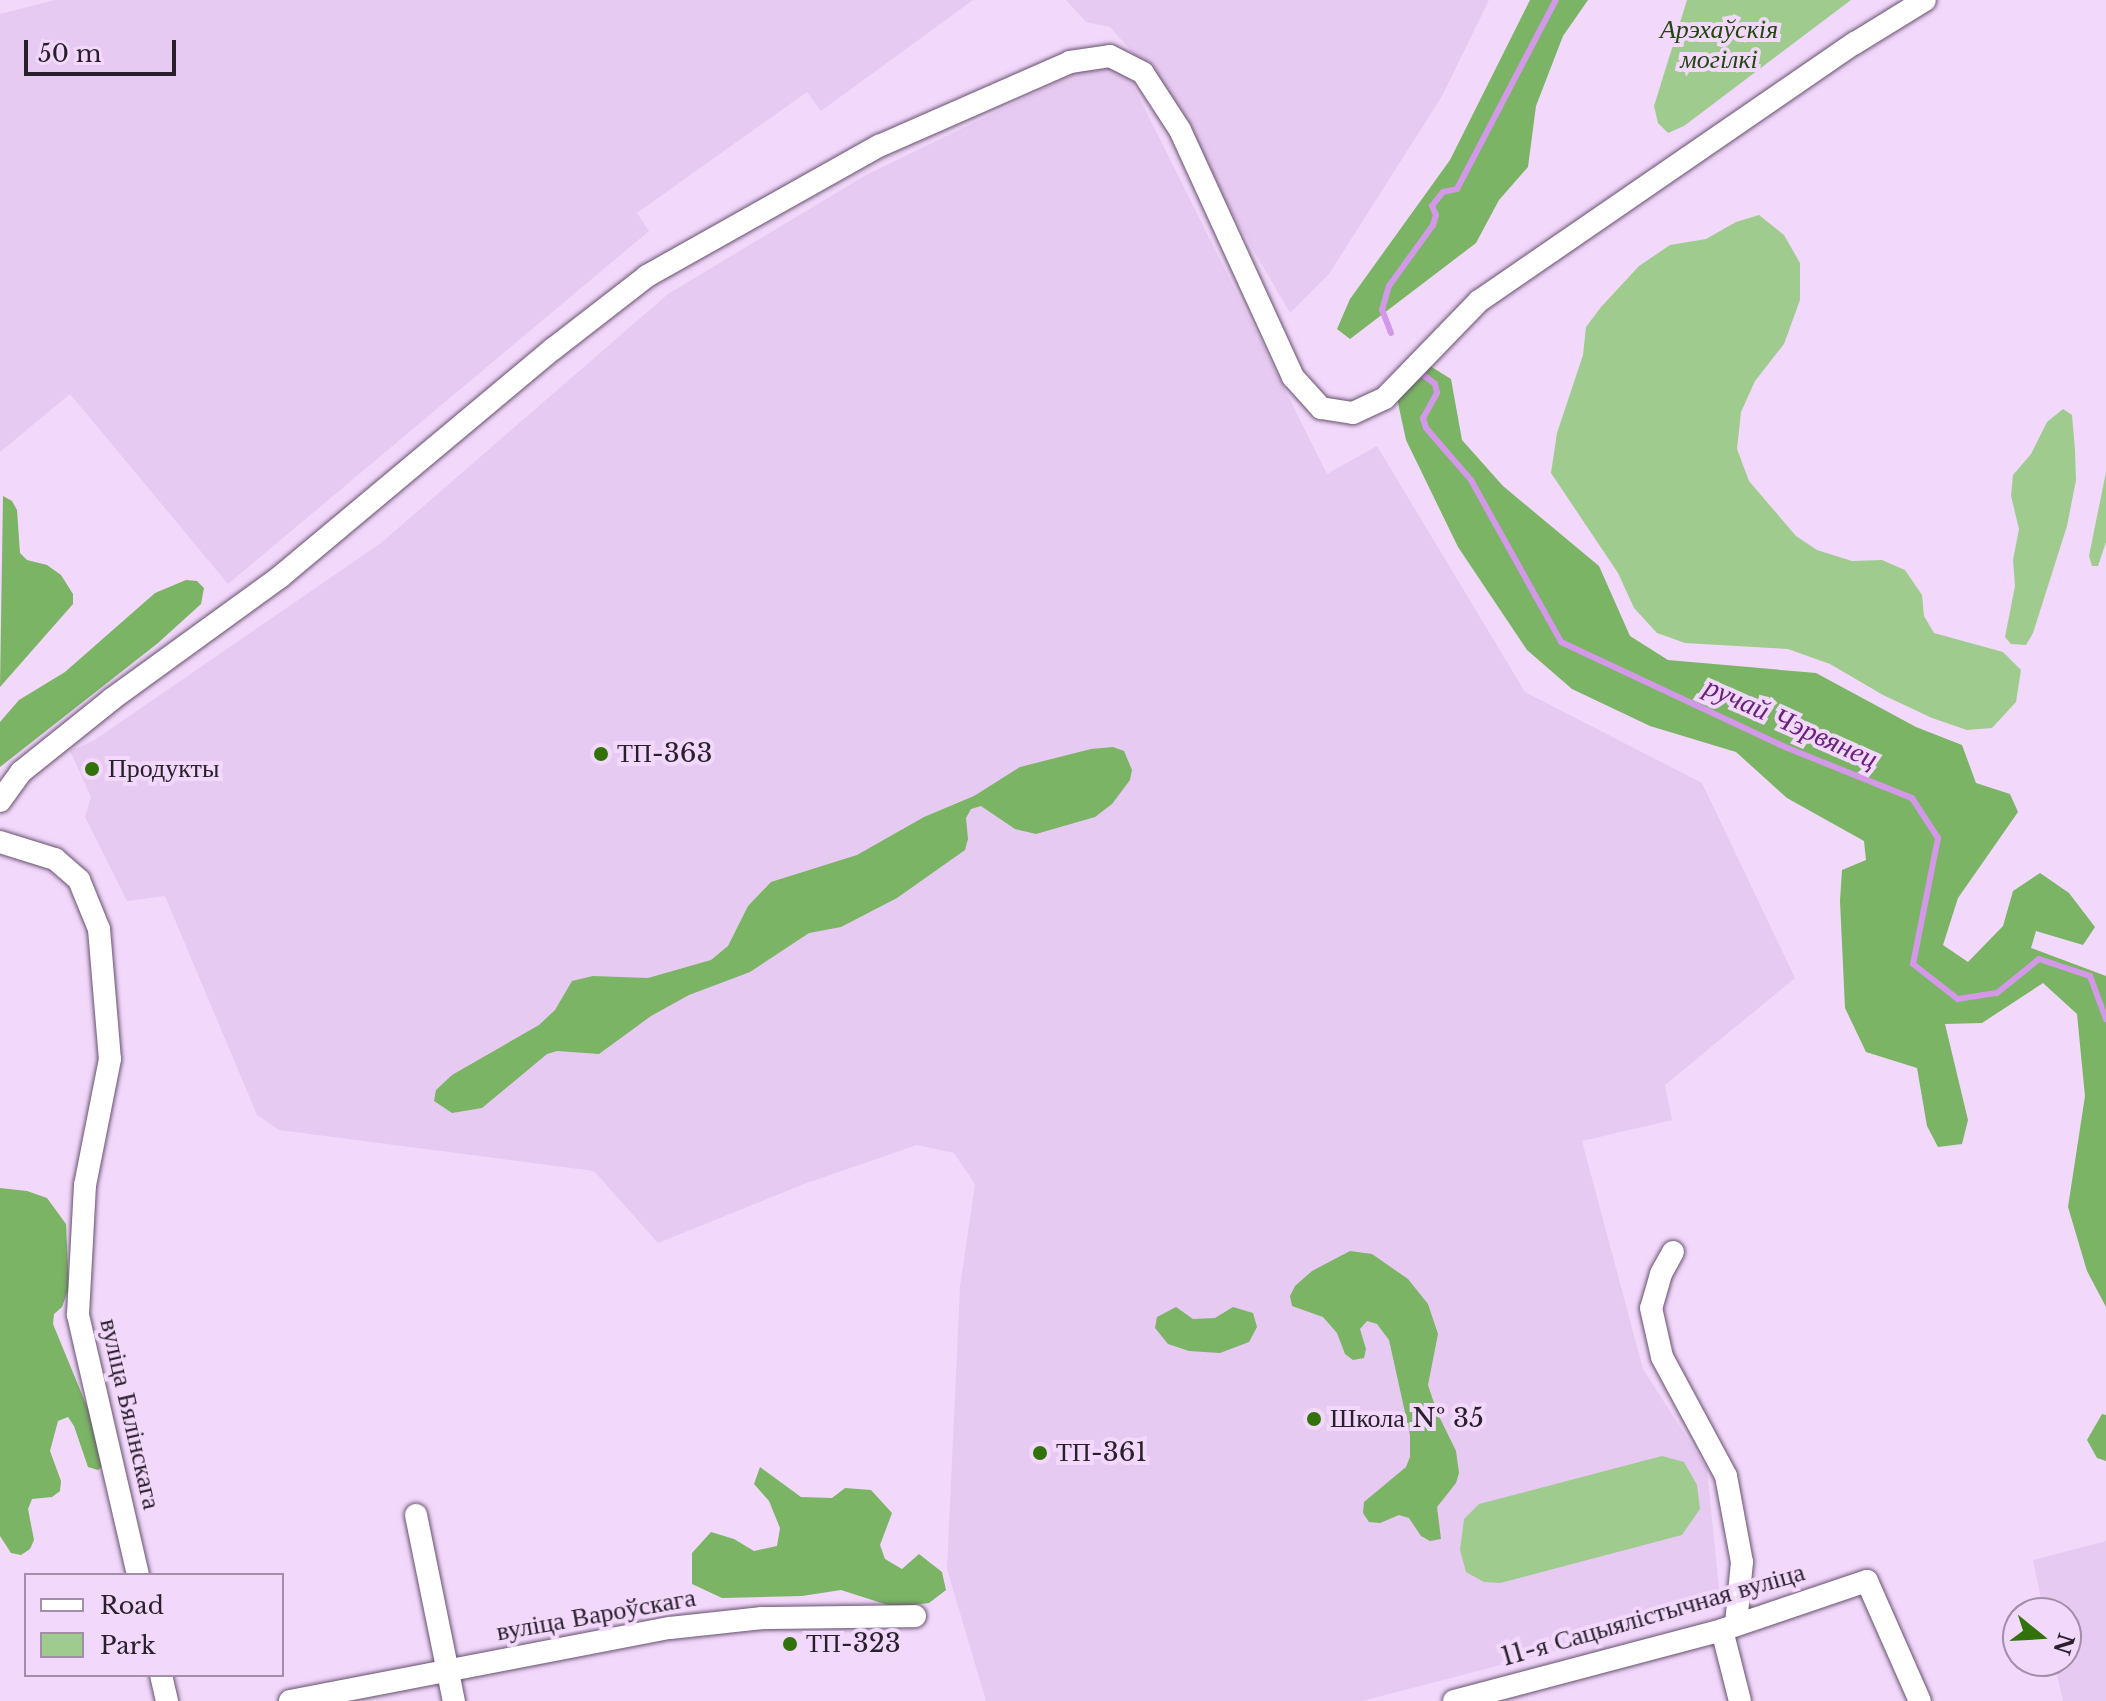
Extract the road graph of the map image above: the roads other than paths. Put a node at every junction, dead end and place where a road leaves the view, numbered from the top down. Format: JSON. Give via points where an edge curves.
{"nodes":[{"id":1,"x":1925,"y":0,"type":"edge"},
{"id":2,"x":0,"y":801,"type":"edge"},
{"id":3,"x":0,"y":842,"type":"edge"},
{"id":4,"x":1673,"y":1252,"type":"dead end"},
{"id":5,"x":416,"y":1515,"type":"dead end"},
{"id":6,"x":138,"y":1573,"type":"edge"},
{"id":7,"x":915,"y":1616,"type":"dead end"},
{"id":8,"x":1729,"y":1627,"type":"junction"},
{"id":9,"x":447,"y":1669,"type":"junction"},
{"id":10,"x":161,"y":1677,"type":"edge"},
{"id":11,"x":167,"y":1701,"type":"edge"},
{"id":12,"x":290,"y":1701,"type":"edge"},
{"id":13,"x":454,"y":1701,"type":"edge"},
{"id":14,"x":1454,"y":1701,"type":"edge"},
{"id":15,"x":1740,"y":1701,"type":"edge"},
{"id":16,"x":1920,"y":1701,"type":"edge"}],
"edges":[{"from":1,"to":2,"type":"street","via":[[1479,301],[1385,398],[1353,413],[1321,408],[1293,377],[1180,130],[1143,73],[1110,56],[1070,62],[879,146],[647,276],[280,577],[21,772]]},
{"from":3,"to":6,"type":"street","name":"вуліца Бялінскага","via":[[55,859],[79,880],[99,929],[110,1059],[85,1185],[78,1315]]},
{"from":4,"to":8,"type":"street","via":[[1651,1308],[1662,1357],[1726,1476],[1742,1562]]},
{"from":5,"to":9,"type":"street"},
{"from":7,"to":9,"type":"street","name":"вуліца Вароўскага","via":[[762,1618],[670,1628]]},
{"from":8,"to":14,"type":"street","name":"11-я Сацыялістычная вуліца"},
{"from":8,"to":15,"type":"street"},
{"from":8,"to":16,"type":"street","name":"11-я Сацыялістычная вуліца","via":[[1867,1581]]},
{"from":9,"to":12,"type":"street","name":"вуліца Вароўскага"},
{"from":9,"to":13,"type":"street"},
{"from":10,"to":11,"type":"street"}]}
